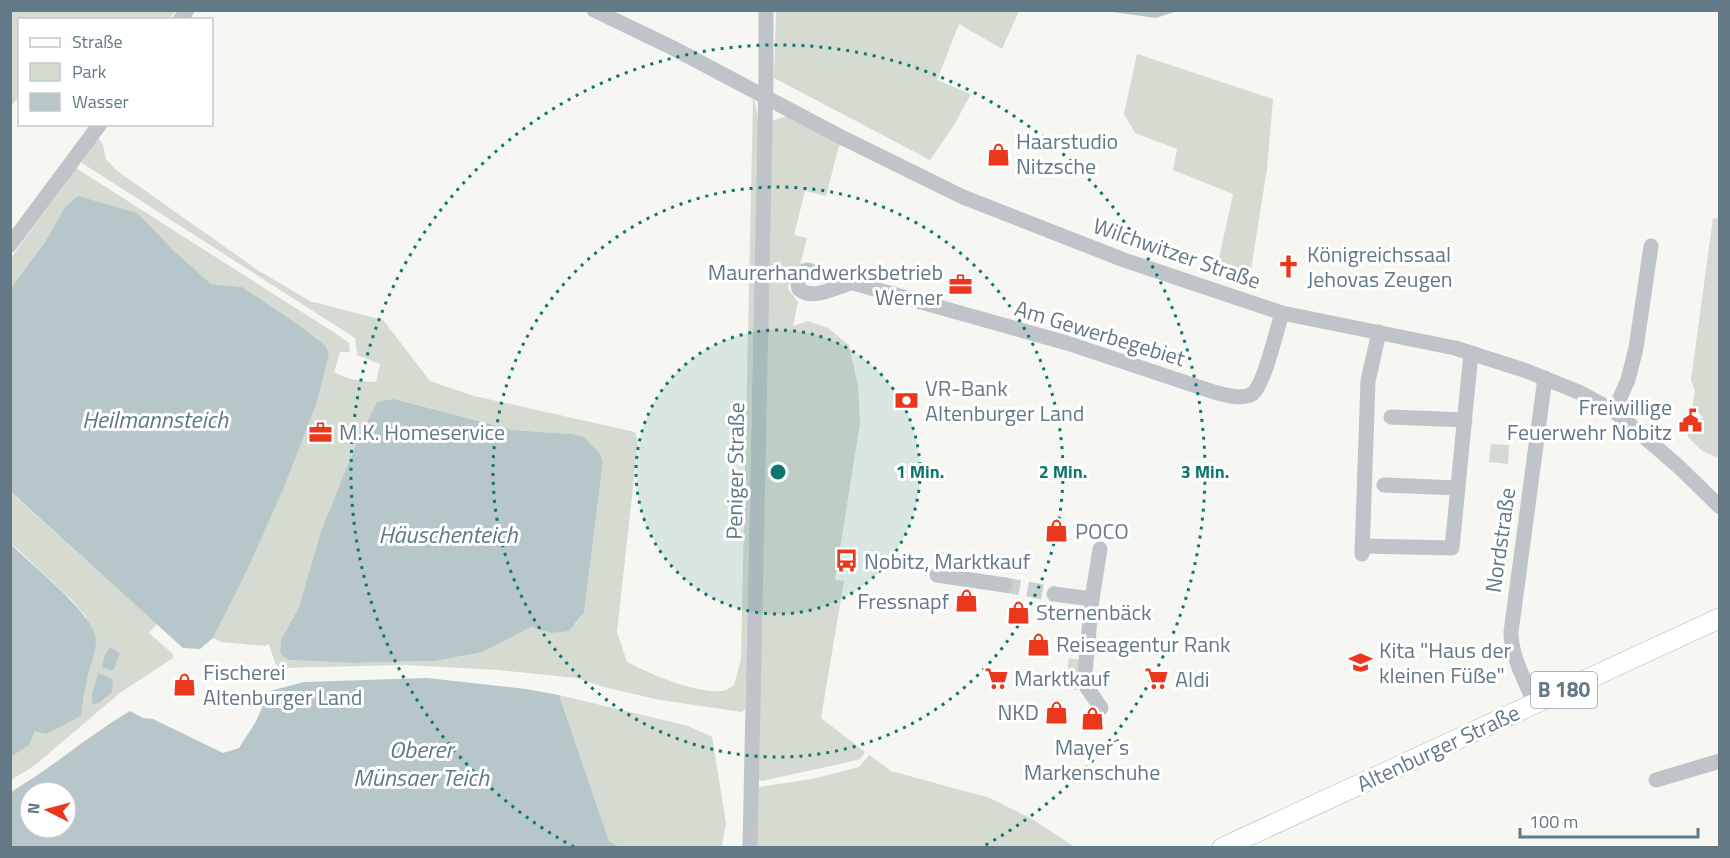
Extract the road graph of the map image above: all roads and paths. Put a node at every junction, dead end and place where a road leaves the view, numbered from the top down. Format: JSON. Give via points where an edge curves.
{"nodes":[{"id":1,"x":594,"y":10,"type":"edge"},
{"id":2,"x":766,"y":10,"type":"edge"},
{"id":3,"x":765,"y":95,"type":"junction"},
{"id":4,"x":99,"y":126,"type":"edge"},
{"id":5,"x":10,"y":245,"type":"edge"},
{"id":6,"x":1651,"y":246,"type":"dead end"},
{"id":7,"x":851,"y":283,"type":"dead end"},
{"id":8,"x":1282,"y":313,"type":"junction"},
{"id":9,"x":1379,"y":332,"type":"junction"},
{"id":10,"x":1471,"y":353,"type":"junction"},
{"id":11,"x":1545,"y":378,"type":"junction"},
{"id":12,"x":1614,"y":411,"type":"junction"},
{"id":13,"x":1391,"y":417,"type":"dead end"},
{"id":14,"x":1465,"y":420,"type":"junction"},
{"id":15,"x":1384,"y":485,"type":"dead end"},
{"id":16,"x":1458,"y":488,"type":"junction"},
{"id":17,"x":1719,"y":507,"type":"edge"},
{"id":18,"x":1100,"y":549,"type":"dead end"},
{"id":19,"x":937,"y":575,"type":"dead end"},
{"id":20,"x":1005,"y":585,"type":"tunnel mouth"},
{"id":21,"x":1054,"y":594,"type":"tunnel mouth"},
{"id":22,"x":1092,"y":599,"type":"junction"},
{"id":23,"x":1719,"y":618,"type":"edge"},
{"id":24,"x":1535,"y":704,"type":"junction"},
{"id":25,"x":1101,"y":708,"type":"dead end"},
{"id":26,"x":1719,"y":761,"type":"edge"},
{"id":27,"x":1656,"y":780,"type":"dead end"},
{"id":28,"x":750,"y":848,"type":"edge"},
{"id":29,"x":1222,"y":848,"type":"edge"}],
"edges":[{"from":1,"to":3,"type":"street"},
{"from":2,"to":3,"type":"street","name":"Peniger Straße"},
{"from":3,"to":8,"type":"street","name":"Wilchwitzer Straße","via":[[963,197],[1124,260]]},
{"from":3,"to":28,"type":"street","name":"Peniger Straße"},
{"from":4,"to":5,"type":"street"},
{"from":6,"to":12,"type":"street","via":[[1636,348]]},
{"from":7,"to":8,"type":"street","name":"Am Gewerbegebiet","via":[[1067,343],[1235,397],[1252,394],[1261,383]]},
{"from":8,"to":9,"type":"street","name":"Wilchwitzer Straße"},
{"from":9,"to":10,"type":"street","name":"Wilchwitzer Straße"},
{"from":9,"to":16,"type":"street","via":[[1368,381],[1362,550],[1452,548]]},
{"from":10,"to":11,"type":"street","name":"Wilchwitzer Straße"},
{"from":10,"to":14,"type":"street"},
{"from":11,"to":12,"type":"street","name":"Wilchwitzer Straße"},
{"from":11,"to":24,"type":"street","name":"Nordstraße","via":[[1511,632],[1514,657]]},
{"from":12,"to":17,"type":"street","name":"Wilchwitzer Straße"},
{"from":13,"to":14,"type":"street"},
{"from":14,"to":16,"type":"street"},
{"from":15,"to":16,"type":"street"},
{"from":18,"to":22,"type":"street"},
{"from":19,"to":20,"type":"street"},
{"from":21,"to":22,"type":"street"},
{"from":22,"to":25,"type":"street","via":[[1084,683]]},
{"from":23,"to":24,"type":"main road","name":"Altenburger Straße","number":"B 180"},
{"from":24,"to":29,"type":"main road","name":"Altenburger Straße","number":"B 180"},
{"from":26,"to":27,"type":"street"}]}
